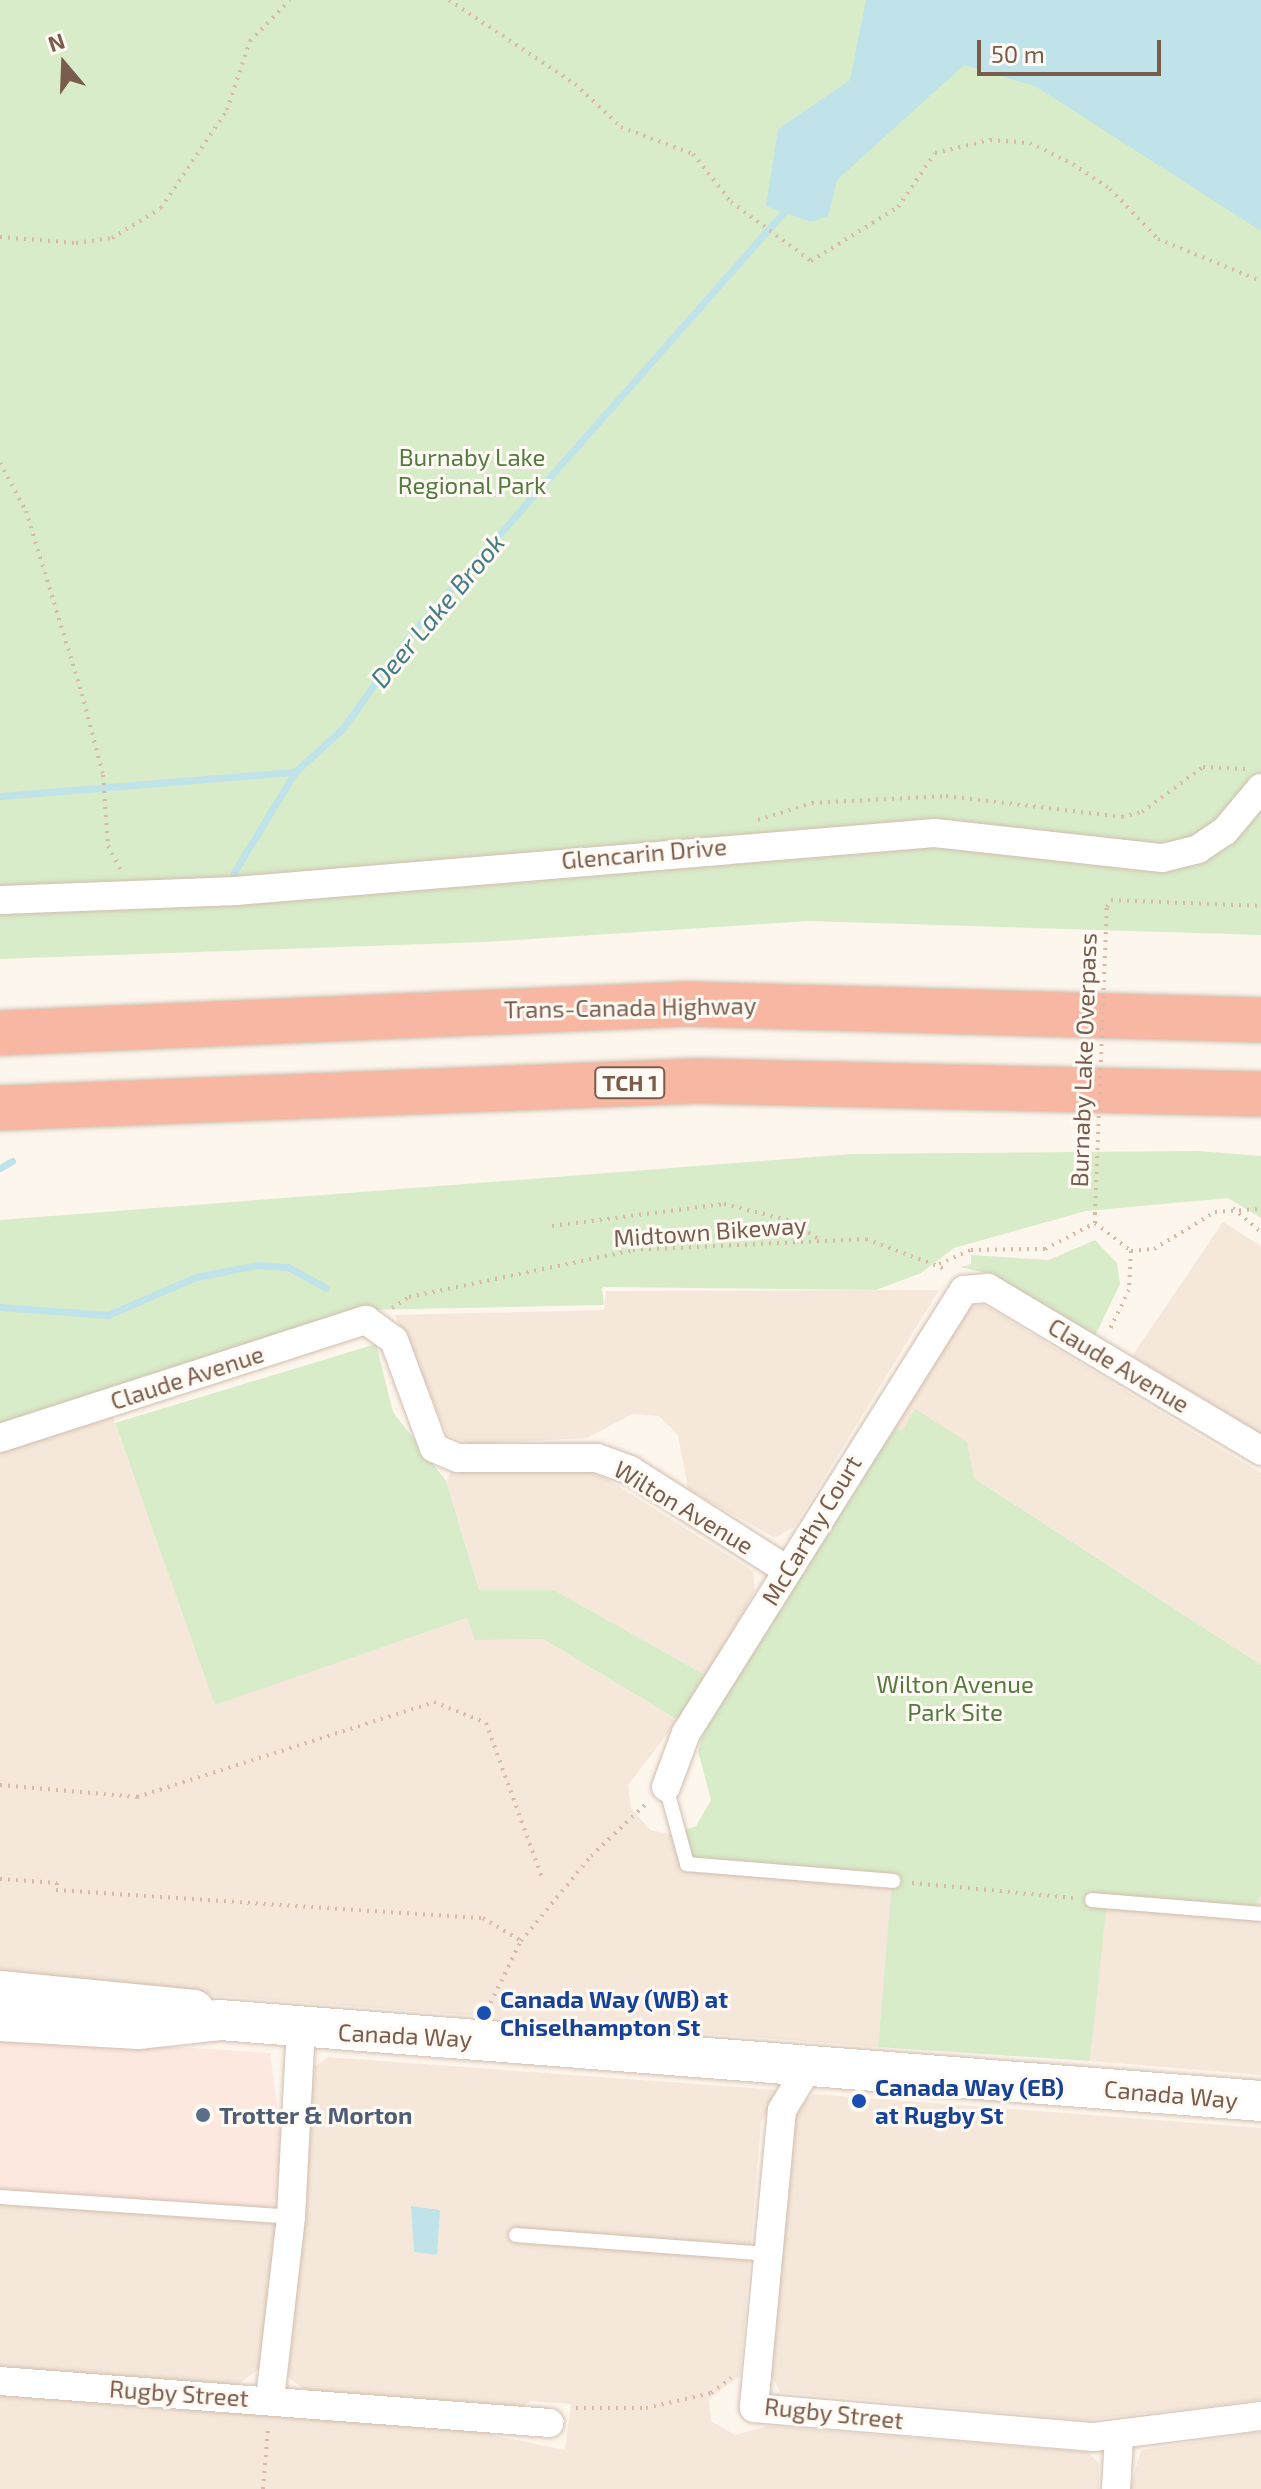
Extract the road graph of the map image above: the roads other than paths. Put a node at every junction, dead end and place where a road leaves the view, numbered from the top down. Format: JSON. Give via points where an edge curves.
{"nodes":[{"id":1,"x":1259,"y":780,"type":"edge"},
{"id":2,"x":0,"y":900,"type":"edge"},
{"id":3,"x":1261,"y":1020,"type":"edge"},
{"id":4,"x":0,"y":1033,"type":"edge"},
{"id":5,"x":1261,"y":1094,"type":"edge"},
{"id":6,"x":0,"y":1108,"type":"edge"},
{"id":7,"x":965,"y":1282,"type":"joint"},
{"id":8,"x":374,"y":1322,"type":"joint"},
{"id":9,"x":0,"y":1438,"type":"edge"},
{"id":10,"x":1261,"y":1451,"type":"edge"},
{"id":11,"x":787,"y":1570,"type":"junction"},
{"id":12,"x":666,"y":1787,"type":"joint"},
{"id":13,"x":893,"y":1881,"type":"road end"},
{"id":14,"x":1092,"y":1900,"type":"road end"},
{"id":15,"x":1261,"y":1914,"type":"edge"},
{"id":16,"x":0,"y":1991,"type":"edge"},
{"id":17,"x":220,"y":2020,"type":"junction"},
{"id":18,"x":0,"y":2021,"type":"edge"},
{"id":19,"x":301,"y":2029,"type":"junction"},
{"id":20,"x":810,"y":2064,"type":"junction"},
{"id":21,"x":1261,"y":2101,"type":"edge"},
{"id":22,"x":0,"y":2197,"type":"edge"},
{"id":23,"x":291,"y":2217,"type":"junction"},
{"id":24,"x":516,"y":2235,"type":"dead end"},
{"id":25,"x":772,"y":2254,"type":"junction"},
{"id":26,"x":0,"y":2381,"type":"edge"},
{"id":27,"x":270,"y":2399,"type":"junction"},
{"id":28,"x":1261,"y":2416,"type":"edge"},
{"id":29,"x":549,"y":2423,"type":"dead end"},
{"id":30,"x":1119,"y":2437,"type":"junction"},
{"id":31,"x":1116,"y":2489,"type":"edge"}],
"edges":[{"from":1,"to":2,"type":"street","name":"Glencarin Drive","via":[[1225,831],[1198,849],[1163,858],[935,833],[138,895]]},
{"from":3,"to":4,"type":"highway","name":"Trans-Canada Highway","via":[[687,1004]]},
{"from":5,"to":6,"type":"highway","number":"TCH 1","via":[[696,1081]]},
{"from":7,"to":10,"type":"street","name":"Claude Avenue","via":[[1098,1350]]},
{"from":7,"to":11,"type":"street","name":"McCarthy Court"},
{"from":8,"to":9,"type":"street","name":"Claude Avenue"},
{"from":8,"to":11,"type":"street","name":"Wilton Avenue","via":[[394,1340],[434,1448],[458,1458],[597,1458],[630,1470]]},
{"from":11,"to":12,"type":"street","name":"McCarthy Court","via":[[686,1733]]},
{"from":12,"to":13,"type":"lane","via":[[687,1864]]},
{"from":14,"to":15,"type":"lane"},
{"from":16,"to":17,"type":"main road","name":"Canada Way","via":[[177,2004]]},
{"from":17,"to":18,"type":"main road","name":"Canada Way","via":[[138,2029]]},
{"from":17,"to":19,"type":"main road","name":"Canada Way"},
{"from":19,"to":20,"type":"main road","name":"Canada Way"},
{"from":19,"to":23,"type":"street"},
{"from":20,"to":21,"type":"main road","name":"Canada Way"},
{"from":20,"to":25,"type":"street","name":"Rugby Street","via":[[782,2110]]},
{"from":22,"to":23,"type":"lane"},
{"from":23,"to":27,"type":"street"},
{"from":24,"to":25,"type":"lane"},
{"from":25,"to":30,"type":"street","name":"Rugby Street","via":[[754,2408]]},
{"from":26,"to":27,"type":"street","name":"Rugby Street"},
{"from":27,"to":29,"type":"street","name":"Rugby Street"},
{"from":28,"to":30,"type":"street","name":"Rugby Street"},
{"from":30,"to":31,"type":"street"}]}
